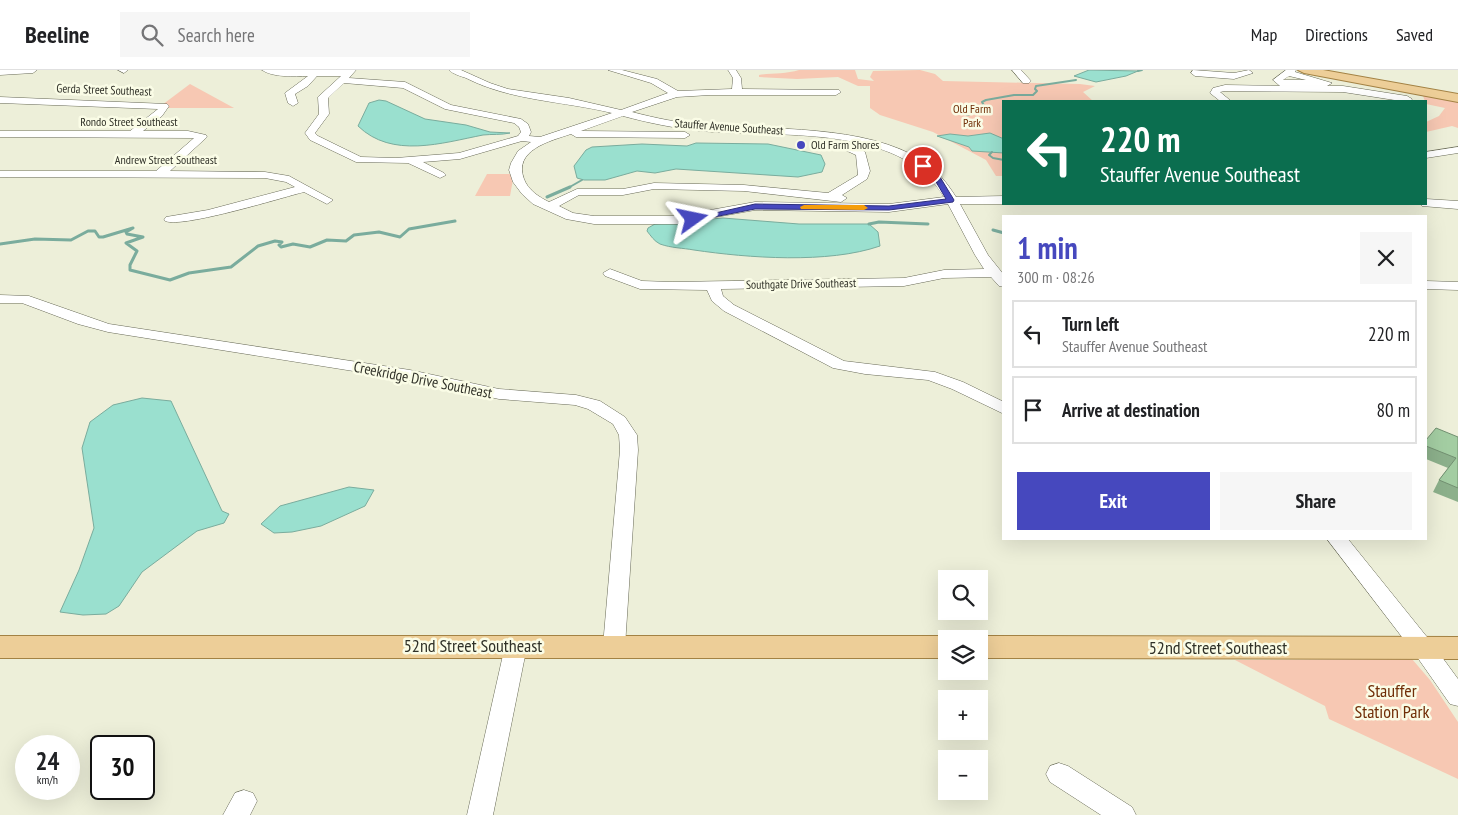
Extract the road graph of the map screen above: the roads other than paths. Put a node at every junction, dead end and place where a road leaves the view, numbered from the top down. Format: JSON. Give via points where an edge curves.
{"nodes":[{"id":1,"x":33,"y":70,"type":"edge"},
{"id":2,"x":266,"y":70,"type":"edge"},
{"id":3,"x":453,"y":70,"type":"edge"},
{"id":4,"x":612,"y":70,"type":"edge"},
{"id":5,"x":732,"y":70,"type":"edge"},
{"id":6,"x":1016,"y":70,"type":"edge"},
{"id":7,"x":1199,"y":70,"type":"edge"},
{"id":8,"x":1236,"y":70,"type":"edge"},
{"id":9,"x":1304,"y":70,"type":"edge"},
{"id":10,"x":1314,"y":70,"type":"edge"},
{"id":11,"x":0,"y":72,"type":"edge"},
{"id":12,"x":1249,"y":72,"type":"junction"},
{"id":13,"x":1290,"y":72,"type":"edge"},
{"id":14,"x":315,"y":73,"type":"junction"},
{"id":15,"x":348,"y":74,"type":"edge"},
{"id":16,"x":1259,"y":74,"type":"dead end"},
{"id":17,"x":1026,"y":80,"type":"dead end"},
{"id":18,"x":737,"y":92,"type":"junction"},
{"id":19,"x":836,"y":92,"type":"dead end"},
{"id":20,"x":1412,"y":93,"type":"edge"},
{"id":21,"x":676,"y":94,"type":"junction"},
{"id":22,"x":1458,"y":97,"type":"edge"},
{"id":23,"x":0,"y":100,"type":"edge"},
{"id":24,"x":1225,"y":100,"type":"edge"},
{"id":25,"x":293,"y":103,"type":"dead end"},
{"id":26,"x":622,"y":113,"type":"junction"},
{"id":27,"x":568,"y":132,"type":"junction"},
{"id":28,"x":0,"y":134,"type":"edge"},
{"id":29,"x":132,"y":134,"type":"junction"},
{"id":30,"x":522,"y":138,"type":"junction"},
{"id":31,"x":541,"y":140,"type":"junction"},
{"id":32,"x":1458,"y":150,"type":"edge"},
{"id":33,"x":1427,"y":155,"type":"edge"},
{"id":34,"x":410,"y":160,"type":"junction"},
{"id":35,"x":0,"y":174,"type":"edge"},
{"id":36,"x":160,"y":174,"type":"junction"},
{"id":37,"x":440,"y":175,"type":"dead end"},
{"id":38,"x":305,"y":188,"type":"junction"},
{"id":39,"x":831,"y":196,"type":"junction"},
{"id":40,"x":327,"y":200,"type":"dead end"},
{"id":41,"x":950,"y":200,"type":"junction"},
{"id":42,"x":1002,"y":200,"type":"edge"},
{"id":43,"x":1427,"y":204,"type":"edge"},
{"id":44,"x":1458,"y":205,"type":"edge"},
{"id":45,"x":549,"y":207,"type":"junction"},
{"id":46,"x":873,"y":208,"type":"junction"},
{"id":47,"x":170,"y":220,"type":"dead end"},
{"id":48,"x":610,"y":273,"type":"dead end"},
{"id":49,"x":992,"y":273,"type":"junction"},
{"id":50,"x":1002,"y":281,"type":"edge"},
{"id":51,"x":712,"y":285,"type":"junction"},
{"id":52,"x":1427,"y":285,"type":"edge"},
{"id":53,"x":1458,"y":286,"type":"edge"},
{"id":54,"x":0,"y":299,"type":"edge"},
{"id":55,"x":1002,"y":407,"type":"edge"},
{"id":56,"x":1338,"y":540,"type":"edge"},
{"id":57,"x":516,"y":646,"type":"junction"},
{"id":58,"x":614,"y":646,"type":"junction"},
{"id":59,"x":0,"y":647,"type":"edge"},
{"id":60,"x":938,"y":647,"type":"edge"},
{"id":61,"x":988,"y":647,"type":"edge"},
{"id":62,"x":1423,"y":648,"type":"junction"},
{"id":63,"x":1458,"y":648,"type":"edge"},
{"id":64,"x":1458,"y":697,"type":"edge"},
{"id":65,"x":1059,"y":774,"type":"dead end"},
{"id":66,"x":480,"y":815,"type":"edge"},
{"id":67,"x":1123,"y":815,"type":"edge"}],
"edges":[{"from":1,"to":11,"type":"street"},
{"from":2,"to":14,"type":"street"},
{"from":3,"to":26,"type":"street","name":"Stauffer Avenue Southeast","via":[[500,90]]},
{"from":4,"to":21,"type":"street","via":[[650,80]]},
{"from":5,"to":18,"type":"street","via":[[737,78]]},
{"from":6,"to":17,"type":"street"},
{"from":7,"to":12,"type":"street","via":[[1195,73],[1223,76],[1242,76]]},
{"from":8,"to":12,"type":"street"},
{"from":9,"to":20,"type":"main road"},
{"from":10,"to":20,"type":"main road"},
{"from":12,"to":16,"type":"street"},
{"from":13,"to":13,"type":"street","via":[[1274,77],[1280,82],[1327,83]]},
{"from":14,"to":15,"type":"street"},
{"from":14,"to":25,"type":"street","via":[[290,93]]},
{"from":15,"to":30,"type":"street","via":[[405,85],[448,107],[504,117],[524,126],[526,132]]},
{"from":15,"to":34,"type":"street","via":[[323,97],[324,114],[310,133],[360,160]]},
{"from":18,"to":19,"type":"street"},
{"from":18,"to":21,"type":"street"},
{"from":20,"to":22,"type":"main road"},
{"from":20,"to":24,"type":"street","via":[[1216,90],[1215,93]]},
{"from":21,"to":26,"type":"street"},
{"from":23,"to":29,"type":"street","name":"Gerda Street Southeast","via":[[164,106],[159,114]]},
{"from":26,"to":27,"type":"street"},
{"from":26,"to":41,"type":"street","name":"Stauffer Avenue Southeast","via":[[678,125],[822,134],[866,142],[909,157],[923,166],[938,179]]},
{"from":27,"to":31,"type":"street"},
{"from":27,"to":39,"type":"street","via":[[582,135],[768,136],[838,143],[861,154],[864,171],[863,177]]},
{"from":28,"to":29,"type":"street","name":"Rondo Street Southeast"},
{"from":29,"to":36,"type":"street","name":"Rondo Street Southeast","via":[[202,137]]},
{"from":30,"to":31,"type":"street"},
{"from":30,"to":34,"type":"street","via":[[460,156]]},
{"from":31,"to":45,"type":"street","via":[[522,153],[515,170],[526,192]]},
{"from":32,"to":33,"type":"street"},
{"from":34,"to":37,"type":"street"},
{"from":35,"to":36,"type":"street","name":"Andrew Street Southeast"},
{"from":36,"to":38,"type":"street","name":"Andrew Street Southeast","via":[[265,175],[289,179]]},
{"from":38,"to":40,"type":"street","name":"Andrew Street Southeast"},
{"from":38,"to":47,"type":"street","via":[[209,214]]},
{"from":39,"to":45,"type":"street","via":[[744,188],[654,186],[623,192],[577,192]]},
{"from":39,"to":46,"type":"street"},
{"from":41,"to":42,"type":"street"},
{"from":41,"to":46,"type":"street"},
{"from":41,"to":49,"type":"street","name":"Stauffer Avenue Southeast"},
{"from":43,"to":44,"type":"street"},
{"from":45,"to":46,"type":"street","via":[[581,218],[615,221],[678,220],[755,206]]},
{"from":48,"to":51,"type":"street","name":"Southgate Drive Southeast","via":[[651,286]]},
{"from":49,"to":50,"type":"street","name":"Stauffer Avenue Southeast"},
{"from":49,"to":51,"type":"street","name":"Southgate Drive Southeast","via":[[944,274],[896,283]]},
{"from":51,"to":55,"type":"street","via":[[717,298],[729,308],[839,365],[942,379]]},
{"from":52,"to":53,"type":"street"},
{"from":54,"to":58,"type":"street","name":"Creekridge Drive Southeast","via":[[24,299],[82,322],[108,328],[410,375],[499,394],[576,400],[610,413],[619,420],[628,435],[629,450]]},
{"from":56,"to":62,"type":"street"},
{"from":57,"to":58,"type":"main road","name":"52nd Street Southeast"},
{"from":57,"to":59,"type":"main road","name":"52nd Street Southeast"},
{"from":57,"to":66,"type":"street"},
{"from":58,"to":60,"type":"main road","name":"52nd Street Southeast"},
{"from":61,"to":62,"type":"main road","name":"52nd Street Southeast"},
{"from":62,"to":63,"type":"main road","name":"52nd Street Southeast"},
{"from":62,"to":64,"type":"street"},
{"from":65,"to":67,"type":"street"}]}
